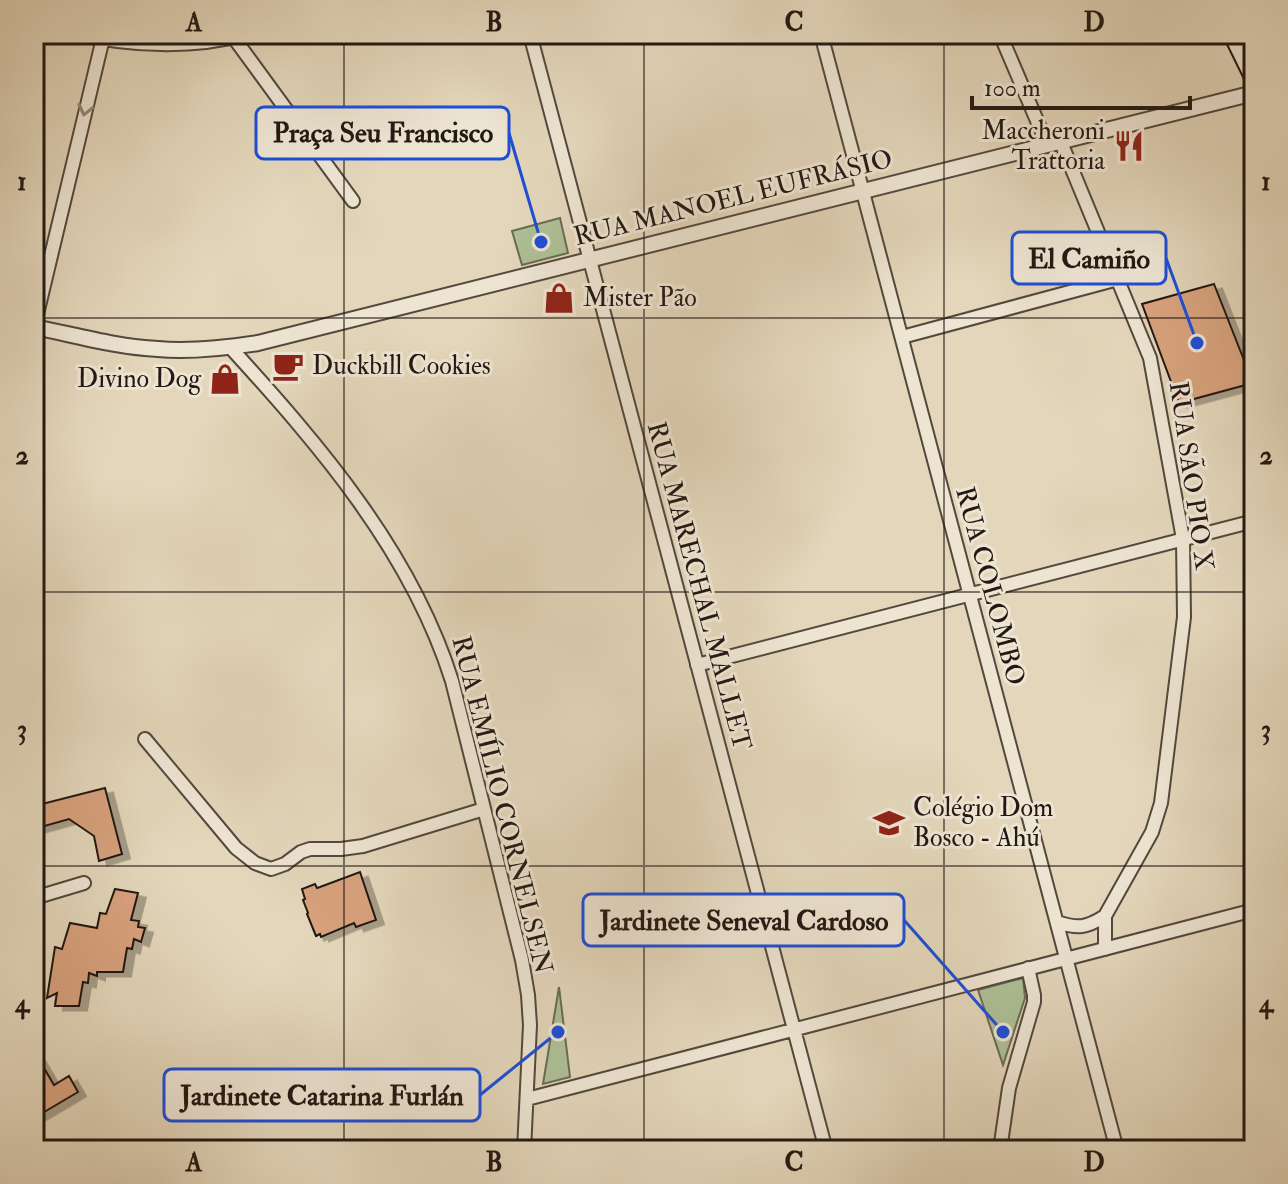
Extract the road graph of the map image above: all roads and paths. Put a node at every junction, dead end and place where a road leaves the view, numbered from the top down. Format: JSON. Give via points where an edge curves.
{"nodes":[{"id":1,"x":76,"y":34,"type":"edge"},
{"id":2,"x":530,"y":34,"type":"edge"},
{"id":3,"x":821,"y":34,"type":"edge"},
{"id":4,"x":1000,"y":34,"type":"edge"},
{"id":5,"x":1232,"y":34,"type":"edge"},
{"id":6,"x":240,"y":36,"type":"edge"},
{"id":7,"x":103,"y":37,"type":"edge"},
{"id":8,"x":1254,"y":79,"type":"edge"},
{"id":9,"x":1254,"y":93,"type":"edge"},
{"id":10,"x":1054,"y":142,"type":"junction"},
{"id":11,"x":863,"y":190,"type":"junction"},
{"id":12,"x":353,"y":201,"type":"dead end"},
{"id":13,"x":590,"y":259,"type":"junction"},
{"id":14,"x":1118,"y":279,"type":"junction"},
{"id":15,"x":34,"y":327,"type":"edge"},
{"id":16,"x":902,"y":337,"type":"junction"},
{"id":17,"x":230,"y":347,"type":"junction"},
{"id":18,"x":1254,"y":521,"type":"edge"},
{"id":19,"x":1183,"y":539,"type":"junction"},
{"id":20,"x":970,"y":594,"type":"junction"},
{"id":21,"x":697,"y":665,"type":"junction"},
{"id":22,"x":145,"y":739,"type":"dead end"},
{"id":23,"x":484,"y":809,"type":"junction"},
{"id":24,"x":84,"y":883,"type":"dead end"},
{"id":25,"x":34,"y":898,"type":"edge"},
{"id":26,"x":1254,"y":910,"type":"edge"},
{"id":27,"x":1105,"y":916,"type":"junction"},
{"id":28,"x":1057,"y":922,"type":"junction"},
{"id":29,"x":1105,"y":949,"type":"junction"},
{"id":30,"x":1067,"y":959,"type":"junction"},
{"id":31,"x":1028,"y":968,"type":"junction"},
{"id":32,"x":794,"y":1030,"type":"junction"},
{"id":33,"x":527,"y":1099,"type":"junction"},
{"id":34,"x":524,"y":1150,"type":"edge"},
{"id":35,"x":826,"y":1150,"type":"edge"},
{"id":36,"x":1000,"y":1150,"type":"edge"},
{"id":37,"x":1117,"y":1150,"type":"edge"}],
"edges":[{"from":1,"to":7,"type":"street"},
{"from":2,"to":13,"type":"street","name":"RUA MARECHAL MALLET"},
{"from":3,"to":11,"type":"street","name":"RUA COLOMBO"},
{"from":4,"to":10,"type":"street","name":"RUA SÃO PIO X"},
{"from":5,"to":8,"type":"main road"},
{"from":6,"to":7,"type":"street","via":[[176,43]]},
{"from":6,"to":12,"type":"street"},
{"from":7,"to":15,"type":"street","one_way":true},
{"from":9,"to":10,"type":"street","name":"RUA MANOEL EUFRÁSIO"},
{"from":10,"to":11,"type":"street","name":"RUA MANOEL EUFRÁSIO"},
{"from":10,"to":14,"type":"street","name":"RUA SÃO PIO X"},
{"from":11,"to":13,"type":"street","name":"RUA MANOEL EUFRÁSIO"},
{"from":11,"to":16,"type":"street","name":"RUA COLOMBO"},
{"from":13,"to":17,"type":"street","name":"RUA MANOEL EUFRÁSIO"},
{"from":13,"to":21,"type":"street","name":"RUA MARECHAL MALLET"},
{"from":14,"to":16,"type":"street"},
{"from":14,"to":19,"type":"street","name":"RUA SÃO PIO X","via":[[1154,373]]},
{"from":15,"to":17,"type":"street","name":"RUA MANOEL EUFRÁSIO","via":[[145,348]]},
{"from":16,"to":20,"type":"street","name":"RUA COLOMBO"},
{"from":17,"to":23,"type":"street","name":"RUA EMÍLIO CORNELSEN","via":[[334,468],[405,574],[442,649]]},
{"from":18,"to":19,"type":"street"},
{"from":19,"to":20,"type":"street"},
{"from":19,"to":27,"type":"street","name":"RUA SÃO PIO X","via":[[1184,617],[1161,803],[1152,832]]},
{"from":20,"to":21,"type":"street"},
{"from":20,"to":28,"type":"street","name":"RUA COLOMBO"},
{"from":21,"to":32,"type":"street","name":"RUA MARECHAL MALLET"},
{"from":22,"to":23,"type":"street","via":[[236,848],[271,869],[310,849],[363,846]]},
{"from":23,"to":33,"type":"street","name":"RUA EMÍLIO CORNELSEN","via":[[528,995]]},
{"from":24,"to":25,"type":"street"},
{"from":26,"to":29,"type":"street"},
{"from":27,"to":28,"type":"street","via":[[1083,927]]},
{"from":27,"to":29,"type":"street","name":"RUA SÃO PIO X"},
{"from":28,"to":30,"type":"street","name":"RUA COLOMBO"},
{"from":29,"to":30,"type":"street"},
{"from":30,"to":31,"type":"street"},
{"from":30,"to":37,"type":"street","name":"RUA COLOMBO"},
{"from":31,"to":32,"type":"street"},
{"from":31,"to":36,"type":"street","via":[[1034,1002],[1009,1088]]},
{"from":32,"to":33,"type":"street"},
{"from":32,"to":35,"type":"street","name":"RUA MARECHAL MALLET"},
{"from":33,"to":34,"type":"street","name":"RUA EMÍLIO CORNELSEN"}]}
